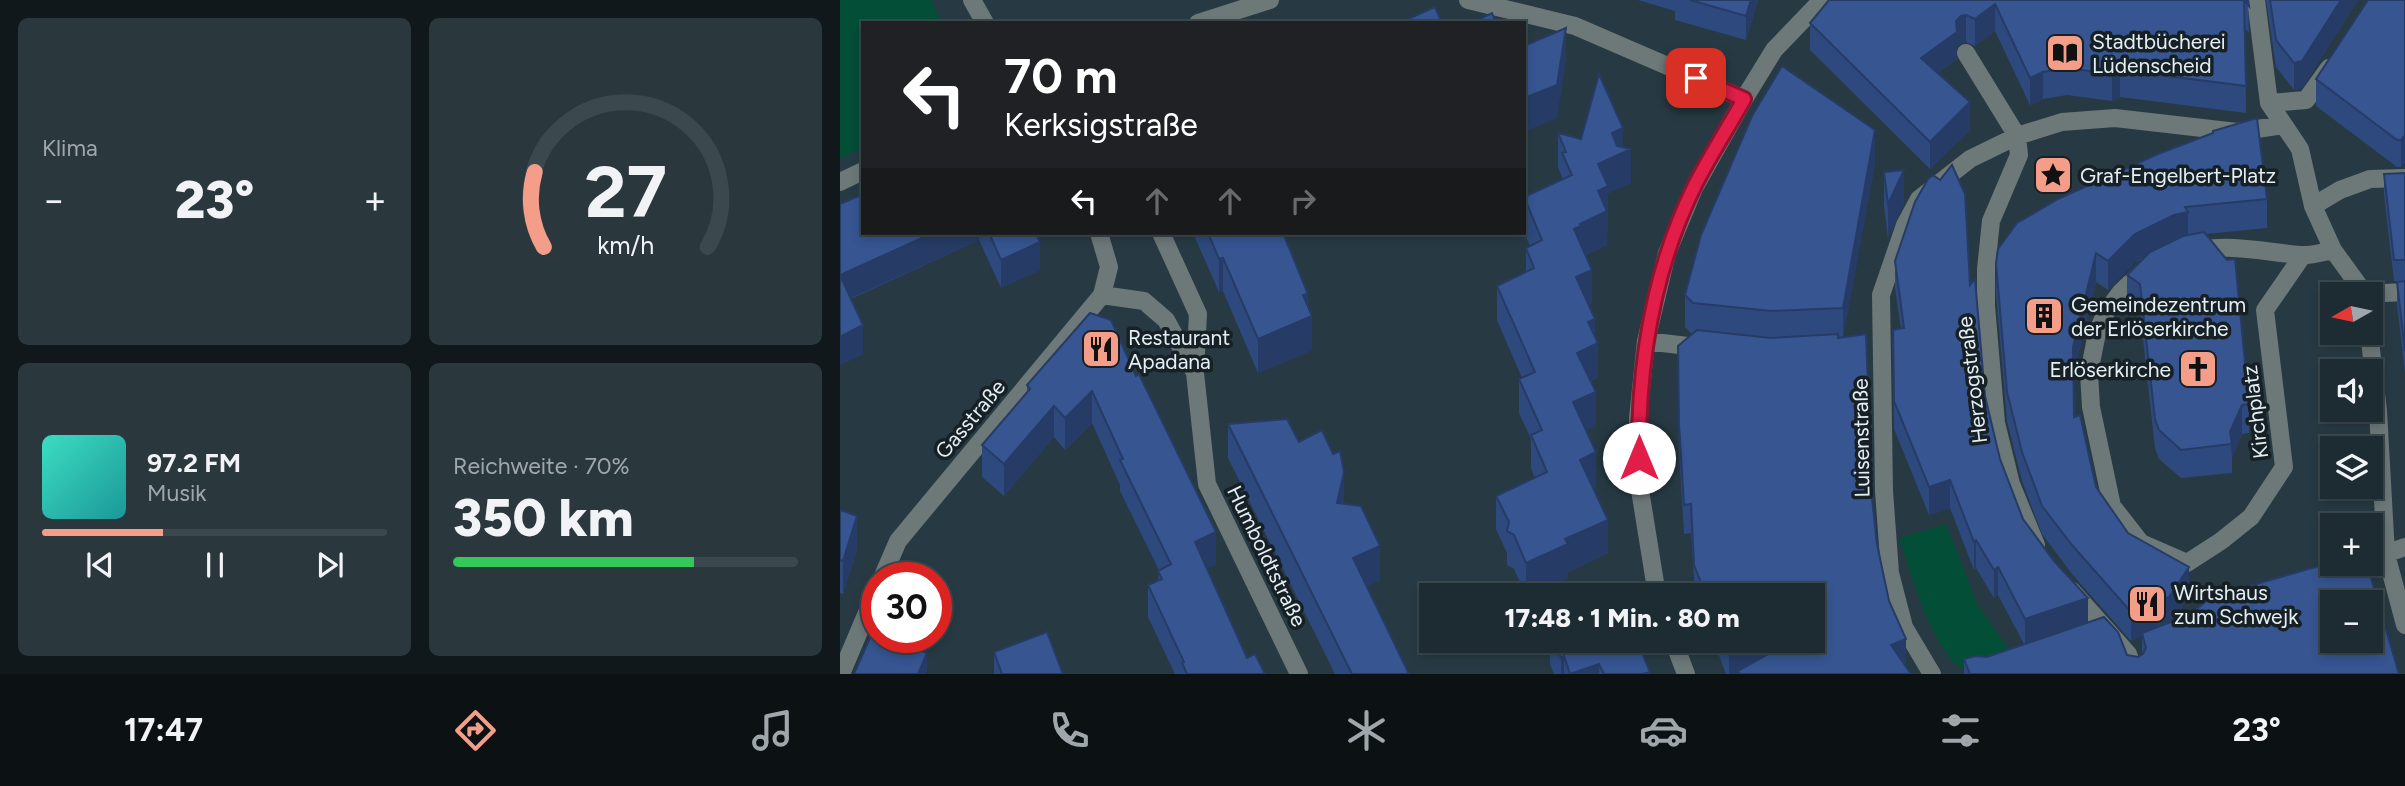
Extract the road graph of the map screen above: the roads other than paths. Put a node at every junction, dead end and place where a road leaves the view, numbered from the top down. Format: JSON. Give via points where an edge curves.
{"nodes":[{"id":1,"x":972,"y":0,"type":"edge"},
{"id":2,"x":1270,"y":0,"type":"edge"},
{"id":3,"x":1468,"y":0,"type":"edge"},
{"id":4,"x":1822,"y":0,"type":"edge"},
{"id":5,"x":2256,"y":0,"type":"edge"},
{"id":6,"x":984,"y":21,"type":"edge"},
{"id":7,"x":1204,"y":21,"type":"edge"},
{"id":8,"x":1966,"y":52,"type":"dead end"},
{"id":9,"x":2338,"y":53,"type":"edge"},
{"id":10,"x":1744,"y":99,"type":"junction"},
{"id":11,"x":2269,"y":103,"type":"junction"},
{"id":12,"x":2283,"y":125,"type":"junction"},
{"id":13,"x":2017,"y":136,"type":"junction"},
{"id":14,"x":861,"y":173,"type":"edge"},
{"id":15,"x":2405,"y":178,"type":"edge"},
{"id":16,"x":840,"y":182,"type":"edge"},
{"id":17,"x":2313,"y":206,"type":"junction"},
{"id":18,"x":1100,"y":235,"type":"edge"},
{"id":19,"x":1162,"y":235,"type":"edge"},
{"id":20,"x":2333,"y":250,"type":"junction"},
{"id":21,"x":2179,"y":254,"type":"edge"},
{"id":22,"x":2303,"y":256,"type":"junction"},
{"id":23,"x":2160,"y":262,"type":"edge"},
{"id":24,"x":2356,"y":282,"type":"edge"},
{"id":25,"x":2405,"y":292,"type":"edge"},
{"id":26,"x":2384,"y":293,"type":"edge"},
{"id":27,"x":1102,"y":295,"type":"junction"},
{"id":28,"x":1646,"y":341,"type":"junction"},
{"id":29,"x":2370,"y":345,"type":"edge"},
{"id":30,"x":1715,"y":349,"type":"edge"},
{"id":31,"x":1863,"y":349,"type":"edge"},
{"id":32,"x":1882,"y":349,"type":"junction"},
{"id":33,"x":1195,"y":373,"type":"junction"},
{"id":34,"x":2379,"y":513,"type":"edge"},
{"id":35,"x":2405,"y":547,"type":"edge"},
{"id":36,"x":2383,"y":555,"type":"edge"},
{"id":37,"x":2048,"y":560,"type":"edge"},
{"id":38,"x":889,"y":562,"type":"edge"},
{"id":39,"x":2383,"y":567,"type":"edge"},
{"id":40,"x":2063,"y":581,"type":"edge"},
{"id":41,"x":1655,"y":583,"type":"edge"},
{"id":42,"x":2405,"y":625,"type":"edge"},
{"id":43,"x":861,"y":627,"type":"edge"},
{"id":44,"x":2107,"y":631,"type":"junction"},
{"id":45,"x":2090,"y":638,"type":"edge"},
{"id":46,"x":1677,"y":653,"type":"edge"},
{"id":47,"x":841,"y":674,"type":"edge"},
{"id":48,"x":1299,"y":674,"type":"edge"},
{"id":49,"x":1686,"y":674,"type":"edge"},
{"id":50,"x":1932,"y":674,"type":"edge"},
{"id":51,"x":2135,"y":674,"type":"edge"}],
"edges":[{"from":1,"to":6,"type":"street"},
{"from":2,"to":7,"type":"street"},
{"from":3,"to":10,"type":"street","via":[[1575,26]]},
{"from":4,"to":10,"type":"street","via":[[1774,50]]},
{"from":5,"to":11,"type":"street"},
{"from":8,"to":13,"type":"street"},
{"from":9,"to":11,"type":"street","via":[[2306,100]]},
{"from":10,"to":28,"type":"street","via":[[1694,188],[1667,253]]},
{"from":11,"to":12,"type":"street"},
{"from":12,"to":13,"type":"street","via":[[2237,132],[2115,118],[2062,122]]},
{"from":12,"to":17,"type":"street","via":[[2300,149]]},
{"from":13,"to":32,"type":"street","name":"Luisenstraße","via":[[1970,159],[1919,198],[1881,295]]},
{"from":13,"to":37,"type":"street","name":"Herzogstraße","via":[[2019,155],[1991,221],[1986,306],[1996,424],[2032,540]]},
{"from":14,"to":16,"type":"street"},
{"from":15,"to":17,"type":"street","via":[[2370,179]]},
{"from":17,"to":20,"type":"street"},
{"from":18,"to":27,"type":"street","via":[[1109,267]]},
{"from":19,"to":33,"type":"street","name":"Humboldtstraße","via":[[1198,314]]},
{"from":20,"to":22,"type":"street"},
{"from":20,"to":24,"type":"street"},
{"from":21,"to":22,"type":"street","via":[[2216,246]]},
{"from":22,"to":23,"type":"street","name":"Kirchplatz","via":[[2265,310],[2284,467],[2251,517],[2187,563],[2141,543],[2112,506],[2091,407],[2089,373],[2106,312],[2143,271]]},
{"from":25,"to":26,"type":"street"},
{"from":27,"to":33,"type":"street","name":"Humboldtstraße","via":[[1144,300],[1166,320]]},
{"from":27,"to":38,"type":"street","name":"Gasstraße","via":[[898,541]]},
{"from":28,"to":30,"type":"street"},
{"from":28,"to":41,"type":"street","via":[[1638,418],[1640,490]]},
{"from":29,"to":34,"type":"street","via":[[2378,411]]},
{"from":31,"to":32,"type":"street"},
{"from":32,"to":50,"type":"street","name":"Luisenstraße","via":[[1890,573],[1904,627]]},
{"from":33,"to":48,"type":"street","name":"Humboldtstraße","via":[[1206,484]]},
{"from":35,"to":36,"type":"street"},
{"from":39,"to":42,"type":"street"},
{"from":40,"to":44,"type":"street"},
{"from":43,"to":47,"type":"street"},
{"from":44,"to":45,"type":"street"},
{"from":44,"to":51,"type":"street","via":[[2134,652]]},
{"from":46,"to":49,"type":"street"}]}
